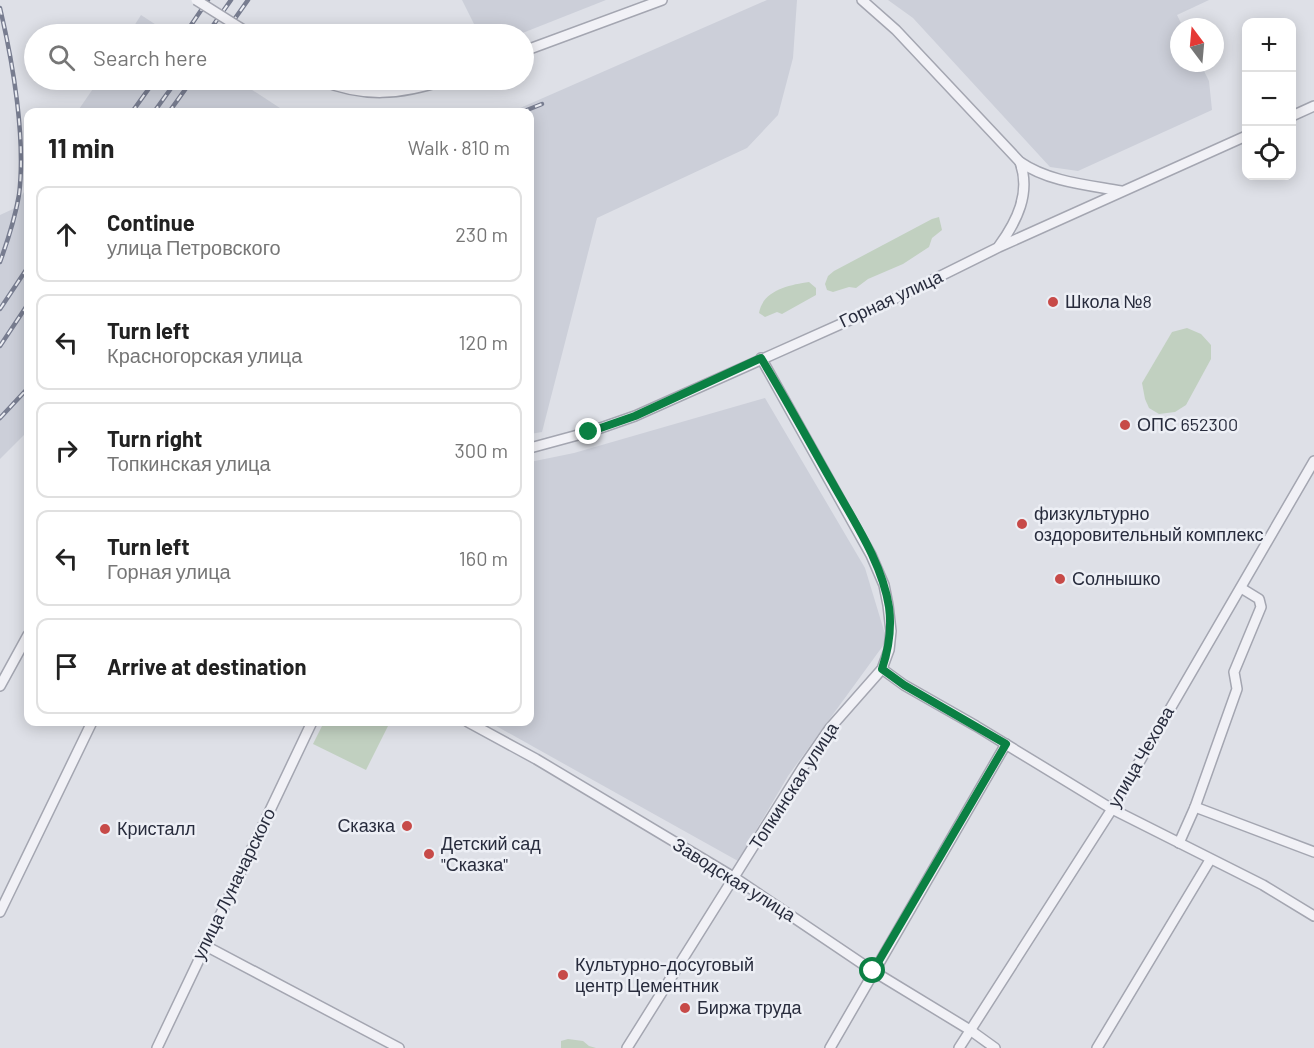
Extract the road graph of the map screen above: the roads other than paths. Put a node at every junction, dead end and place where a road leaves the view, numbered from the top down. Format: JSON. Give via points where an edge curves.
{"nodes":[{"id":1,"x":196,"y":0,"type":"edge"},
{"id":2,"x":662,"y":0,"type":"edge"},
{"id":3,"x":862,"y":0,"type":"edge"},
{"id":4,"x":234,"y":24,"type":"edge"},
{"id":5,"x":534,"y":47,"type":"edge"},
{"id":6,"x":352,"y":90,"type":"edge"},
{"id":7,"x":408,"y":90,"type":"edge"},
{"id":8,"x":1314,"y":106,"type":"edge"},
{"id":9,"x":1296,"y":114,"type":"edge"},
{"id":10,"x":1242,"y":138,"type":"edge"},
{"id":11,"x":1020,"y":162,"type":"junction"},
{"id":12,"x":1121,"y":191,"type":"junction"},
{"id":13,"x":999,"y":247,"type":"junction"},
{"id":14,"x":761,"y":358,"type":"junction"},
{"id":15,"x":534,"y":447,"type":"edge"},
{"id":16,"x":1314,"y":461,"type":"edge"},
{"id":17,"x":1240,"y":588,"type":"junction"},
{"id":18,"x":24,"y":642,"type":"edge"},
{"id":19,"x":882,"y":669,"type":"junction"},
{"id":20,"x":0,"y":686,"type":"edge"},
{"id":21,"x":90,"y":726,"type":"edge"},
{"id":22,"x":310,"y":726,"type":"edge"},
{"id":23,"x":475,"y":726,"type":"edge"},
{"id":24,"x":1006,"y":744,"type":"junction"},
{"id":25,"x":1195,"y":807,"type":"junction"},
{"id":26,"x":1112,"y":808,"type":"junction"},
{"id":27,"x":1179,"y":843,"type":"junction"},
{"id":28,"x":1314,"y":852,"type":"edge"},
{"id":29,"x":1210,"y":860,"type":"junction"},
{"id":30,"x":735,"y":878,"type":"junction"},
{"id":31,"x":0,"y":912,"type":"edge"},
{"id":32,"x":1314,"y":916,"type":"edge"},
{"id":33,"x":204,"y":945,"type":"junction"},
{"id":34,"x":873,"y":971,"type":"junction"},
{"id":35,"x":970,"y":1030,"type":"junction"},
{"id":36,"x":394,"y":1047,"type":"edge"},
{"id":37,"x":157,"y":1048,"type":"edge"},
{"id":38,"x":627,"y":1048,"type":"edge"},
{"id":39,"x":830,"y":1048,"type":"edge"},
{"id":40,"x":960,"y":1048,"type":"edge"},
{"id":41,"x":995,"y":1048,"type":"edge"},
{"id":42,"x":1097,"y":1048,"type":"edge"}],
"edges":[{"from":1,"to":4,"type":"street","bridge":true},
{"from":2,"to":5,"type":"street"},
{"from":3,"to":11,"type":"street","via":[[896,30]]},
{"from":6,"to":7,"type":"street","via":[[374,93]]},
{"from":8,"to":9,"type":"street"},
{"from":10,"to":12,"type":"street","name":"Горная улица"},
{"from":11,"to":12,"type":"street","via":[[1049,176]]},
{"from":11,"to":13,"type":"street","via":[[1025,180],[1022,204]]},
{"from":12,"to":13,"type":"street","name":"Горная улица"},
{"from":13,"to":14,"type":"street","name":"Горная улица","via":[[870,311]]},
{"from":14,"to":15,"type":"street","name":"Горная улица","via":[[635,416]]},
{"from":14,"to":19,"type":"street","name":"Топкинская улица","via":[[857,527],[884,585],[891,631]]},
{"from":16,"to":17,"type":"street","name":"улица Чехова"},
{"from":17,"to":25,"type":"street","via":[[1259,599],[1261,607],[1234,672],[1237,689]]},
{"from":17,"to":26,"type":"street","name":"улица Чехова"},
{"from":18,"to":20,"type":"street"},
{"from":19,"to":24,"type":"street"},
{"from":19,"to":30,"type":"street","name":"Топкинская улица","via":[[830,728]]},
{"from":21,"to":31,"type":"street"},
{"from":22,"to":33,"type":"street","name":"улица Луначарского"},
{"from":23,"to":30,"type":"street","name":"Заводская улица"},
{"from":24,"to":26,"type":"street"},
{"from":24,"to":34,"type":"street"},
{"from":25,"to":27,"type":"street"},
{"from":25,"to":28,"type":"street"},
{"from":26,"to":27,"type":"street"},
{"from":26,"to":35,"type":"street","name":"улица Чехова"},
{"from":27,"to":29,"type":"street"},
{"from":29,"to":32,"type":"street","via":[[1263,885]]},
{"from":29,"to":42,"type":"street"},
{"from":30,"to":34,"type":"street","name":"Заводская улица"},
{"from":30,"to":38,"type":"street","name":"Топкинская улица"},
{"from":33,"to":36,"type":"street"},
{"from":33,"to":37,"type":"street","name":"улица Луначарского"},
{"from":34,"to":35,"type":"street","name":"Заводская улица"},
{"from":34,"to":39,"type":"street"},
{"from":35,"to":40,"type":"street","name":"улица Чехова"},
{"from":35,"to":41,"type":"street","name":"Заводская улица"}]}
